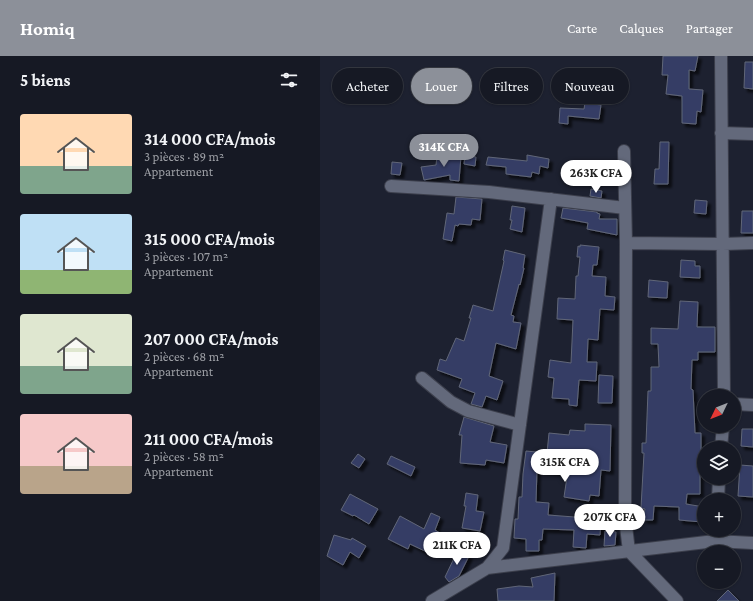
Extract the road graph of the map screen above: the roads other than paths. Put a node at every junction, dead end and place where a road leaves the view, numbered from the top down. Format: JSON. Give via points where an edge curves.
{"nodes":[{"id":1,"x":721,"y":56,"type":"edge"},
{"id":2,"x":721,"y":133,"type":"junction"},
{"id":3,"x":753,"y":134,"type":"edge"},
{"id":4,"x":624,"y":151,"type":"dead end"},
{"id":5,"x":391,"y":186,"type":"dead end"},
{"id":6,"x":551,"y":199,"type":"junction"},
{"id":7,"x":625,"y":208,"type":"junction"},
{"id":8,"x":626,"y":243,"type":"junction"},
{"id":9,"x":753,"y":243,"type":"edge"},
{"id":10,"x":723,"y":244,"type":"junction"},
{"id":11,"x":422,"y":378,"type":"dead end"},
{"id":12,"x":724,"y":389,"type":"edge"},
{"id":13,"x":741,"y":404,"type":"edge"},
{"id":14,"x":753,"y":405,"type":"edge"},
{"id":15,"x":520,"y":425,"type":"junction"},
{"id":16,"x":705,"y":537,"type":"edge"},
{"id":17,"x":725,"y":537,"type":"edge"},
{"id":18,"x":753,"y":543,"type":"edge"},
{"id":19,"x":629,"y":551,"type":"junction"},
{"id":20,"x":486,"y":568,"type":"junction"},
{"id":21,"x":432,"y":601,"type":"edge"},
{"id":22,"x":677,"y":601,"type":"edge"}],
"edges":[{"from":1,"to":2,"type":"street"},
{"from":2,"to":3,"type":"street"},
{"from":2,"to":10,"type":"street"},
{"from":4,"to":7,"type":"street"},
{"from":5,"to":6,"type":"street"},
{"from":6,"to":7,"type":"street"},
{"from":6,"to":15,"type":"street"},
{"from":7,"to":8,"type":"street"},
{"from":8,"to":10,"type":"street"},
{"from":8,"to":19,"type":"street","via":[[625,518]]},
{"from":9,"to":10,"type":"street"},
{"from":10,"to":12,"type":"street"},
{"from":11,"to":15,"type":"street","via":[[451,402],[468,411]]},
{"from":13,"to":14,"type":"street"},
{"from":15,"to":20,"type":"street","via":[[503,548]]},
{"from":16,"to":19,"type":"street"},
{"from":17,"to":18,"type":"street"},
{"from":19,"to":20,"type":"street"},
{"from":19,"to":22,"type":"street"},
{"from":20,"to":21,"type":"street"}]}
